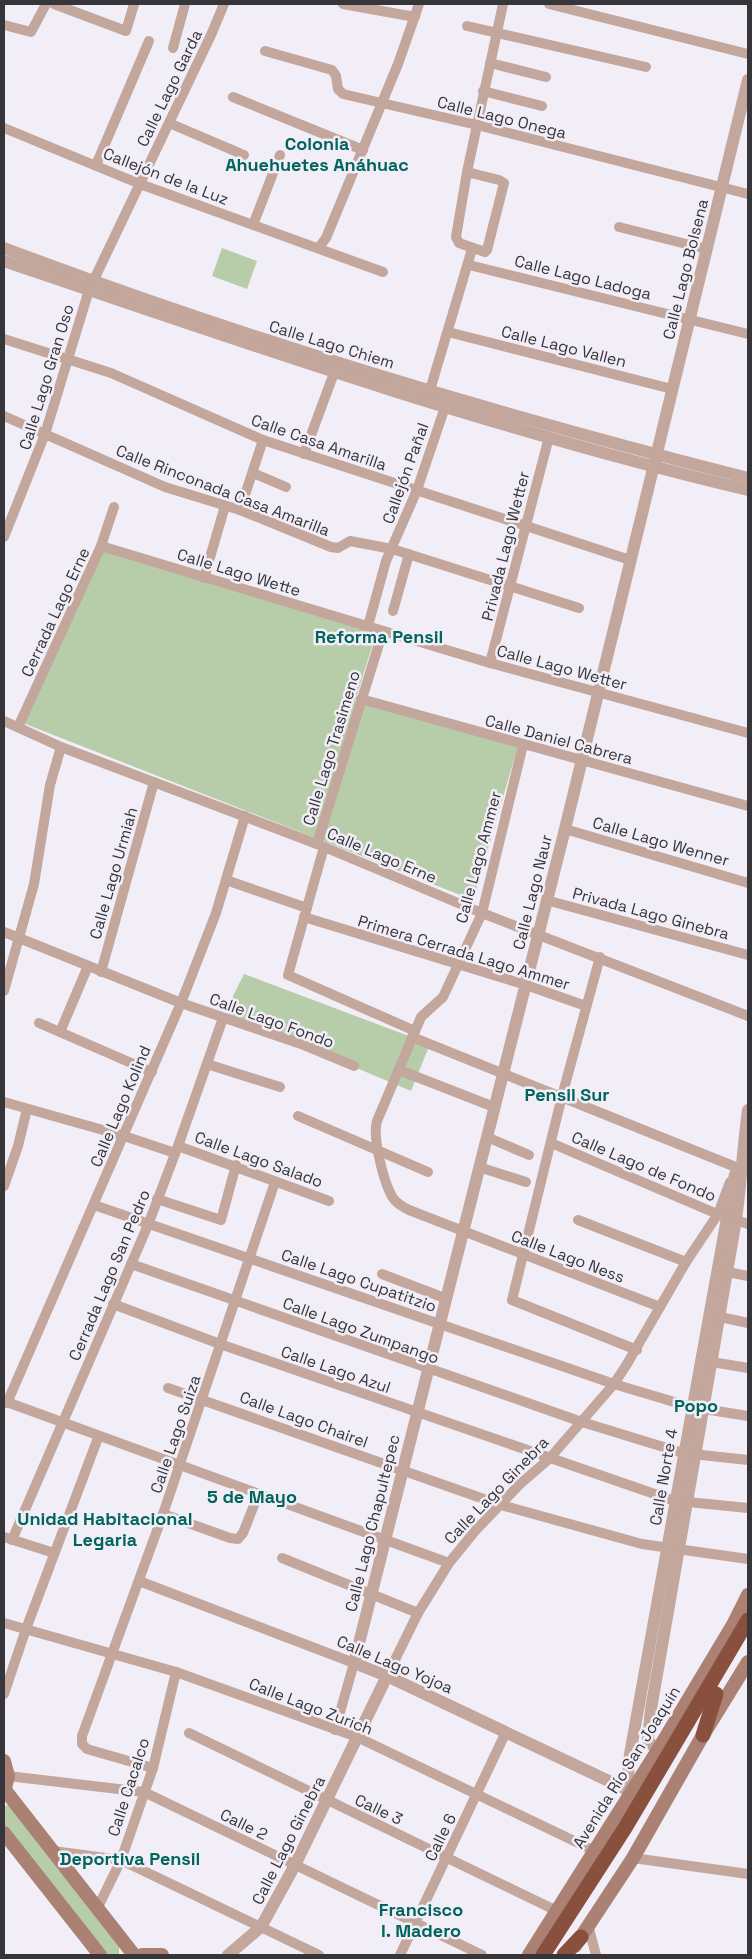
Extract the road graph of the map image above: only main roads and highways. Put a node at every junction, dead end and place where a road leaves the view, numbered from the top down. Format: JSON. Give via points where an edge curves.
{"nodes":[{"id":1,"x":748,"y":1595,"type":"edge"},
{"id":2,"x":748,"y":1620,"type":"edge"},
{"id":3,"x":748,"y":1640,"type":"edge"},
{"id":4,"x":748,"y":1662,"type":"edge"},
{"id":5,"x":712,"y":1692,"type":"junction"},
{"id":6,"x":675,"y":1722,"type":"junction"},
{"id":7,"x":703,"y":1735,"type":"junction"},
{"id":8,"x":4,"y":1760,"type":"edge"},
{"id":9,"x":6,"y":1786,"type":"edge"},
{"id":10,"x":4,"y":1833,"type":"edge"},
{"id":11,"x":553,"y":1917,"type":"junction"},
{"id":12,"x":584,"y":1931,"type":"junction"},
{"id":13,"x":100,"y":1955,"type":"edge"},
{"id":14,"x":134,"y":1955,"type":"edge"},
{"id":15,"x":142,"y":1955,"type":"edge"},
{"id":16,"x":162,"y":1955,"type":"edge"},
{"id":17,"x":530,"y":1955,"type":"edge"},
{"id":18,"x":537,"y":1955,"type":"edge"},
{"id":19,"x":543,"y":1955,"type":"edge"},
{"id":20,"x":556,"y":1955,"type":"edge"},
{"id":21,"x":564,"y":1955,"type":"edge"},
{"id":22,"x":570,"y":1955,"type":"edge"}],
"edges":[{"from":1,"to":6,"type":"main road","name":"Avenida Río San Joaquín"},
{"from":2,"to":5,"type":"highway","name":"Avenida Río San Joaquín"},
{"from":3,"to":5,"type":"highway","name":"Avenida Río San Joaquín"},
{"from":4,"to":7,"type":"main road"},
{"from":5,"to":6,"type":"highway","via":[[696,1698]]},
{"from":5,"to":7,"type":"highway"},
{"from":5,"to":19,"type":"highway","name":"Avenida Río San Joaquín"},
{"from":5,"to":20,"type":"highway","name":"Avenida Río San Joaquín","via":[[635,1830]]},
{"from":6,"to":11,"type":"main road","name":"Avenida Río San Joaquín"},
{"from":7,"to":12,"type":"main road","via":[[633,1858]]},
{"from":8,"to":9,"type":"main road"},
{"from":9,"to":14,"type":"main road"},
{"from":10,"to":13,"type":"main road"},
{"from":11,"to":17,"type":"main road","name":"Avenida Río San Joaquín"},
{"from":11,"to":18,"type":"highway"},
{"from":12,"to":21,"type":"highway"},
{"from":12,"to":22,"type":"main road"},
{"from":15,"to":16,"type":"main road"}]}
